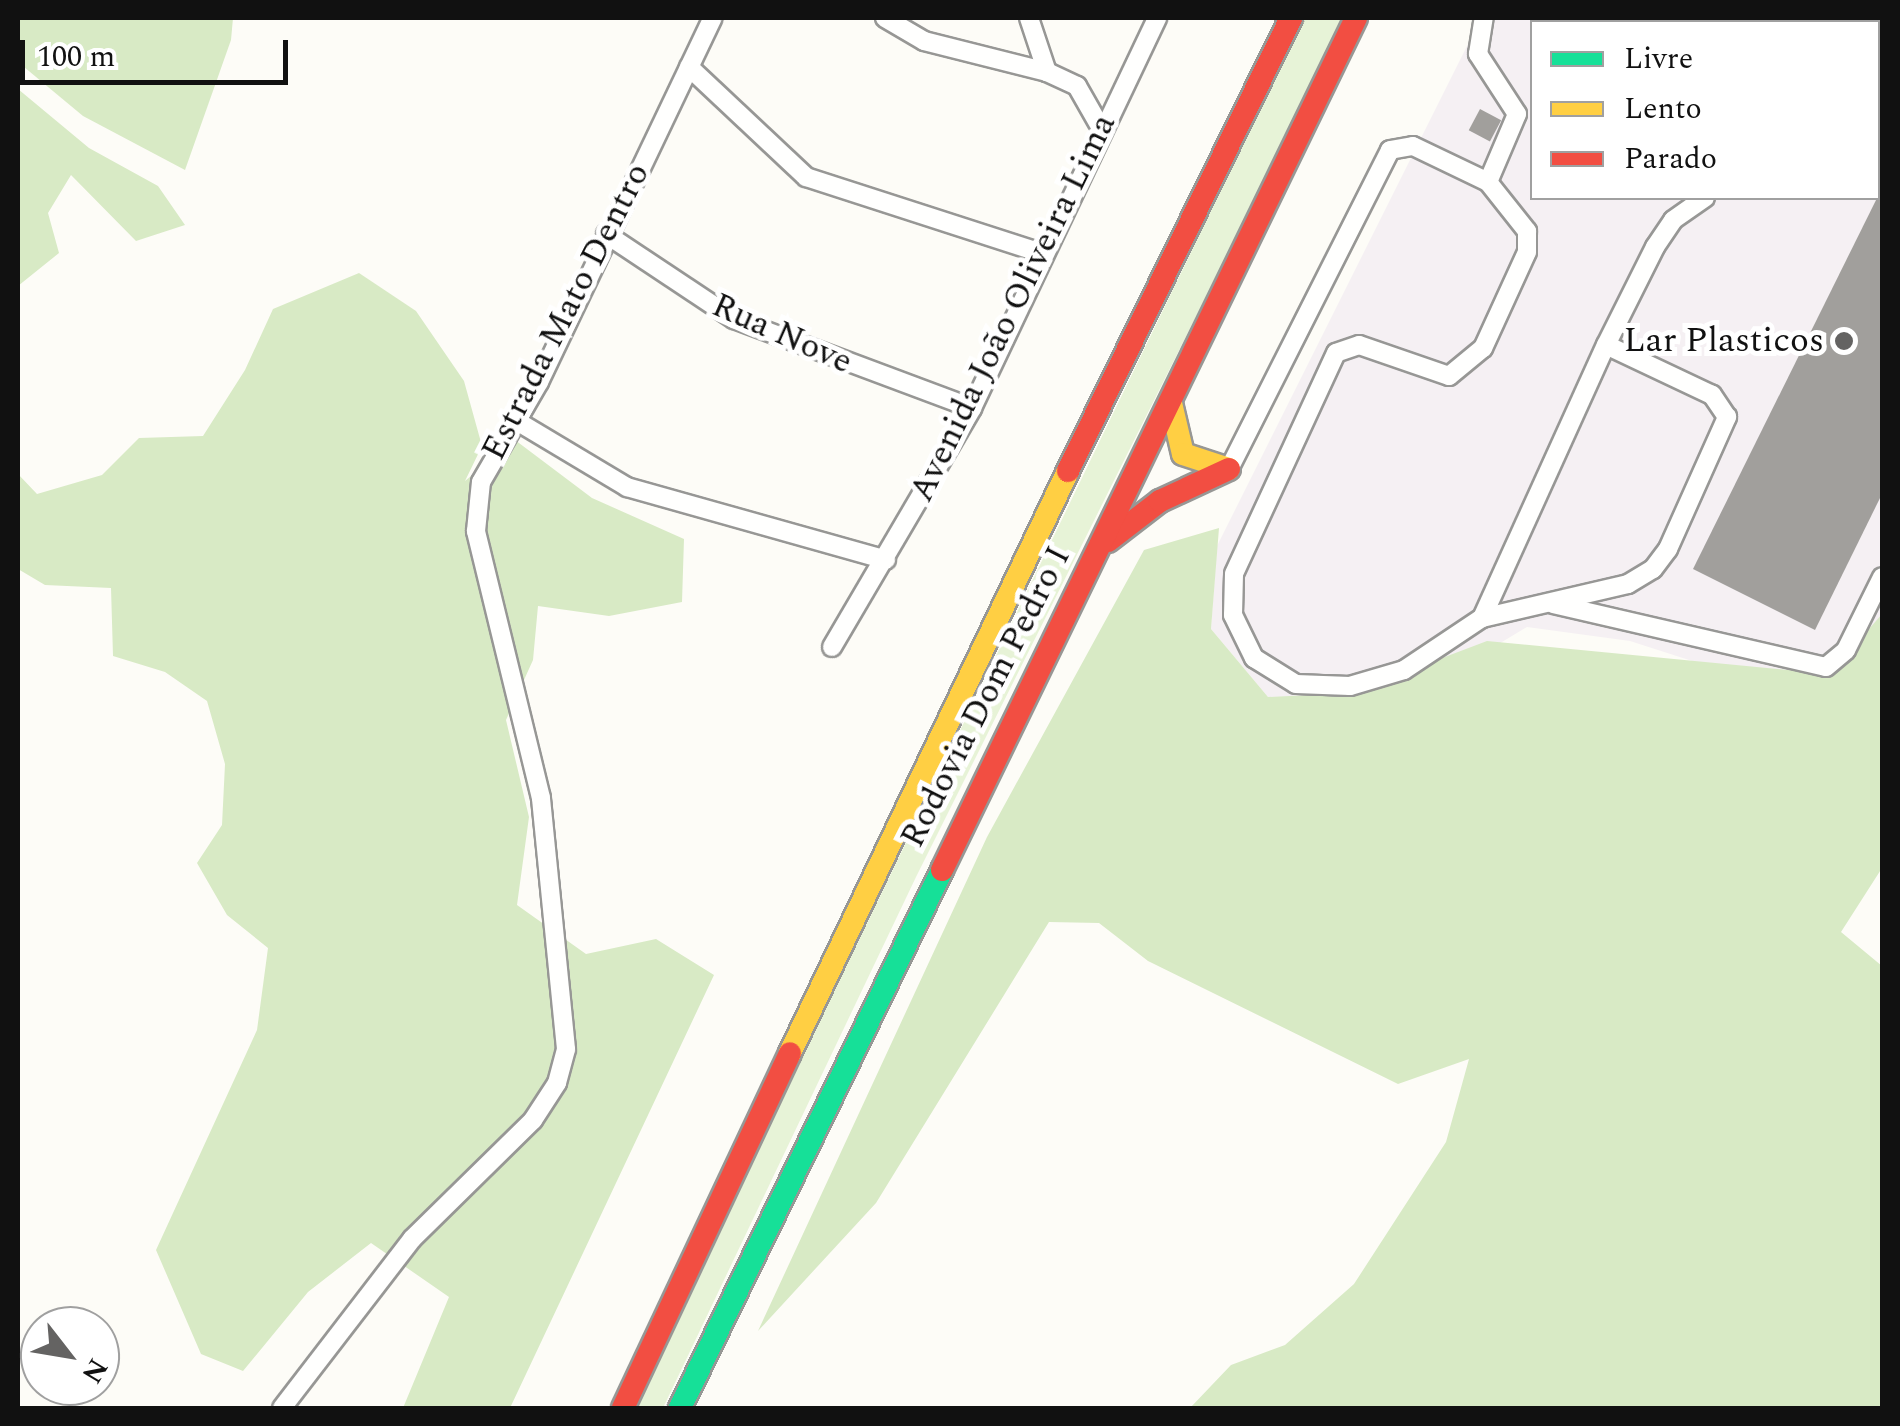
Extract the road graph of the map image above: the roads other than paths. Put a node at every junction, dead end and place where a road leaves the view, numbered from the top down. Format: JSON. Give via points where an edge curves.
{"nodes":[{"id":1,"x":713,"y":18,"type":"edge"},
{"id":2,"x":886,"y":18,"type":"edge"},
{"id":3,"x":1029,"y":18,"type":"edge"},
{"id":4,"x":1157,"y":18,"type":"edge"},
{"id":5,"x":1291,"y":18,"type":"edge"},
{"id":6,"x":1356,"y":18,"type":"edge"},
{"id":7,"x":1484,"y":18,"type":"edge"},
{"id":8,"x":690,"y":67,"type":"junction"},
{"id":9,"x":1047,"y":72,"type":"junction"},
{"id":10,"x":1101,"y":128,"type":"junction"},
{"id":11,"x":1488,"y":182,"type":"junction"},
{"id":12,"x":1702,"y":200,"type":"edge"},
{"id":13,"x":606,"y":234,"type":"junction"},
{"id":14,"x":1044,"y":254,"type":"junction"},
{"id":15,"x":1606,"y":345,"type":"junction"},
{"id":16,"x":1171,"y":403,"type":"junction"},
{"id":17,"x":972,"y":408,"type":"junction"},
{"id":18,"x":515,"y":420,"type":"junction"},
{"id":19,"x":1229,"y":469,"type":"junction"},
{"id":20,"x":1098,"y":551,"type":"junction"},
{"id":21,"x":886,"y":560,"type":"junction"},
{"id":22,"x":1882,"y":577,"type":"edge"},
{"id":23,"x":1548,"y":603,"type":"junction"},
{"id":24,"x":1482,"y":618,"type":"junction"},
{"id":25,"x":832,"y":648,"type":"dead end"},
{"id":26,"x":282,"y":1408,"type":"edge"},
{"id":27,"x":623,"y":1408,"type":"edge"},
{"id":28,"x":680,"y":1408,"type":"edge"}],
"edges":[{"from":1,"to":8,"type":"street","name":"Estrada Mato Dentro"},
{"from":2,"to":9,"type":"street","via":[[924,41]]},
{"from":3,"to":9,"type":"street"},
{"from":4,"to":10,"type":"street","name":"Avenida João Oliveira Lima"},
{"from":5,"to":27,"type":"highway","name":"Rodovia Dom Pedro I","via":[[970,672]]},
{"from":6,"to":16,"type":"highway","name":"Rodovia Dom Pedro I"},
{"from":7,"to":11,"type":"street","via":[[1478,54],[1517,114]]},
{"from":8,"to":13,"type":"street","name":"Estrada Mato Dentro"},
{"from":8,"to":14,"type":"street","via":[[806,177]]},
{"from":9,"to":10,"type":"street","via":[[1077,86]]},
{"from":10,"to":14,"type":"street","name":"Avenida João Oliveira Lima"},
{"from":11,"to":19,"type":"street","via":[[1413,146],[1390,150]]},
{"from":11,"to":24,"type":"street","via":[[1527,232],[1527,252],[1494,331],[1470,364],[1449,376],[1359,345],[1336,353],[1234,574],[1232,616],[1254,658],[1296,684],[1350,686],[1404,670]]},
{"from":12,"to":15,"type":"street","via":[[1674,220],[1655,247]]},
{"from":13,"to":17,"type":"street","name":"Rua Nove","via":[[734,319]]},
{"from":13,"to":18,"type":"street","name":"Estrada Mato Dentro"},
{"from":14,"to":17,"type":"street","name":"Avenida João Oliveira Lima"},
{"from":15,"to":23,"type":"street","via":[[1712,395],[1727,417],[1724,431],[1652,569],[1628,584]]},
{"from":15,"to":24,"type":"street"},
{"from":16,"to":19,"type":"highway","via":[[1183,454]]},
{"from":16,"to":20,"type":"highway","name":"Rodovia Dom Pedro I"},
{"from":17,"to":21,"type":"street","name":"Avenida João Oliveira Lima"},
{"from":18,"to":21,"type":"street","via":[[627,486]]},
{"from":18,"to":26,"type":"street","name":"Estrada Mato Dentro","via":[[481,482],[476,531],[541,798],[566,1049],[534,1120],[412,1240]]},
{"from":19,"to":20,"type":"highway","via":[[1160,501]]},
{"from":20,"to":28,"type":"highway","name":"Rodovia Dom Pedro I"},
{"from":21,"to":25,"type":"street","name":"Avenida João Oliveira Lima"},
{"from":22,"to":23,"type":"street","via":[[1846,650],[1826,668]]},
{"from":23,"to":24,"type":"street"}]}
